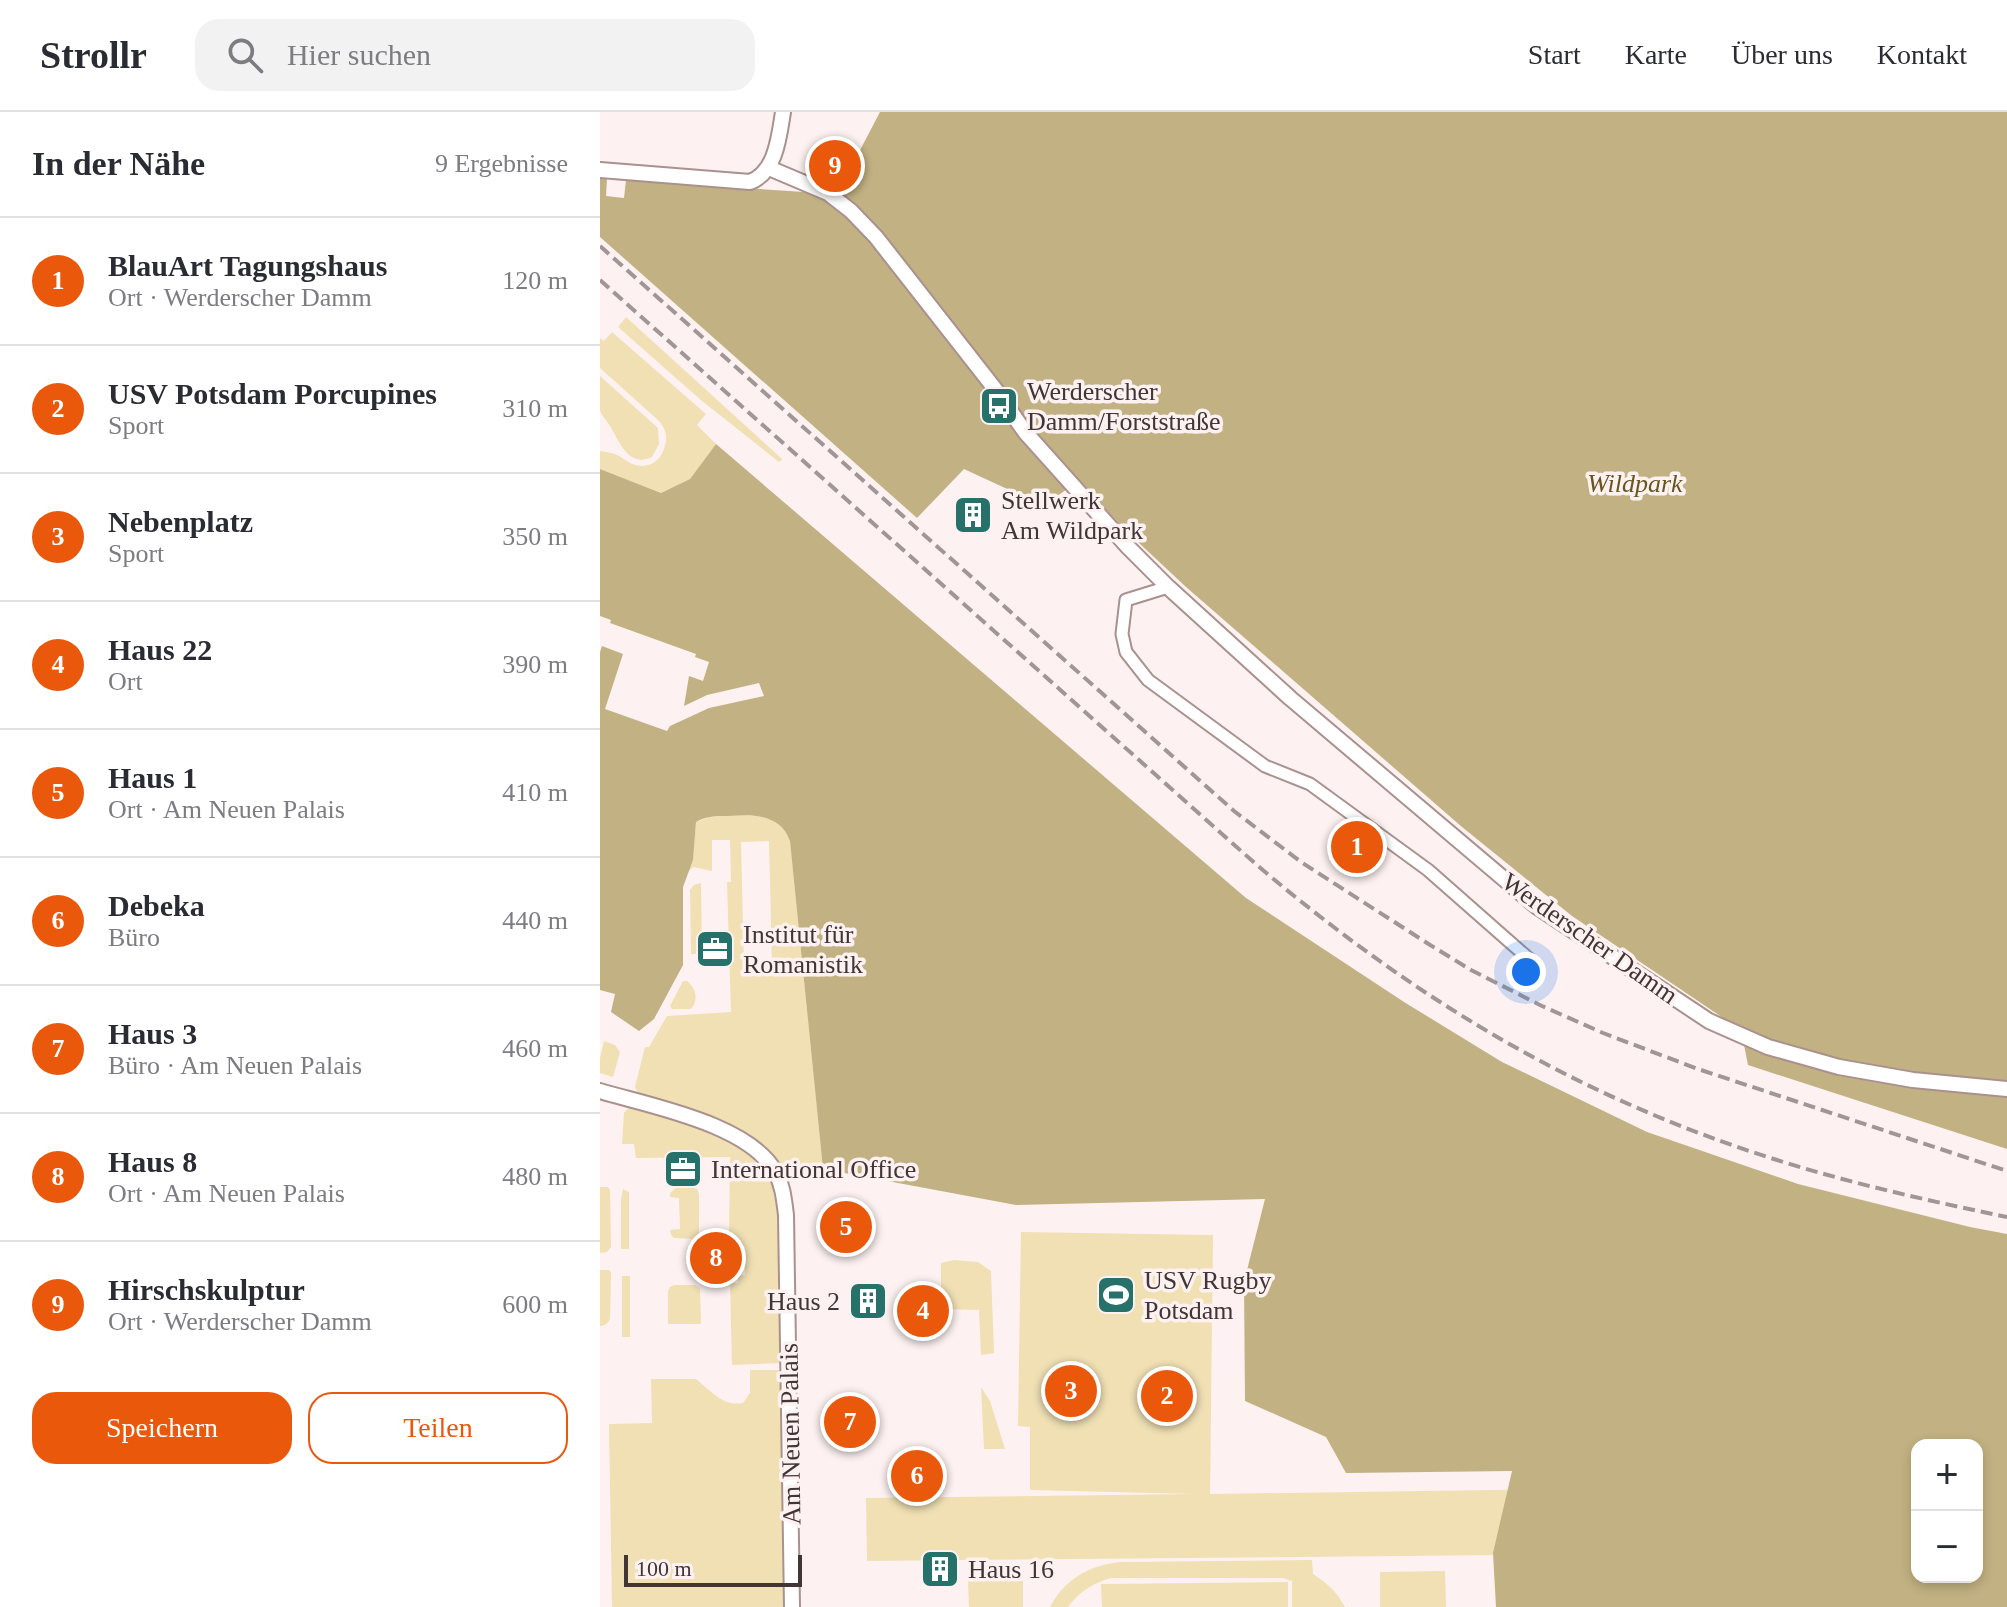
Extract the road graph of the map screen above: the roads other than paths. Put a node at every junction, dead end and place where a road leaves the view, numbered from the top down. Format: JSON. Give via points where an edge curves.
{"nodes":[{"id":1,"x":783,"y":112,"type":"edge"},
{"id":2,"x":769,"y":168,"type":"junction"},
{"id":3,"x":600,"y":170,"type":"edge"},
{"id":4,"x":1168,"y":587,"type":"junction"},
{"id":5,"x":1536,"y":965,"type":"dead end"},
{"id":6,"x":2007,"y":1089,"type":"edge"},
{"id":7,"x":600,"y":1091,"type":"edge"},
{"id":8,"x":792,"y":1607,"type":"edge"}],
"edges":[{"from":1,"to":2,"type":"street"},
{"from":2,"to":3,"type":"street","via":[[750,182]]},
{"from":2,"to":4,"type":"street","name":"Werderscher Damm","via":[[828,193],[876,237],[1025,432]]},
{"from":4,"to":5,"type":"street","name":"Werderscher Damm","via":[[1126,600],[1126,652],[1148,680],[1265,766],[1310,784],[1428,870]]},
{"from":4,"to":6,"type":"street","name":"Werderscher Damm","via":[[1536,906],[1709,1021],[1768,1047],[1839,1067]]},
{"from":7,"to":8,"type":"street","name":"Am Neuen Palais","via":[[727,1131],[762,1156],[782,1189]]}]}
